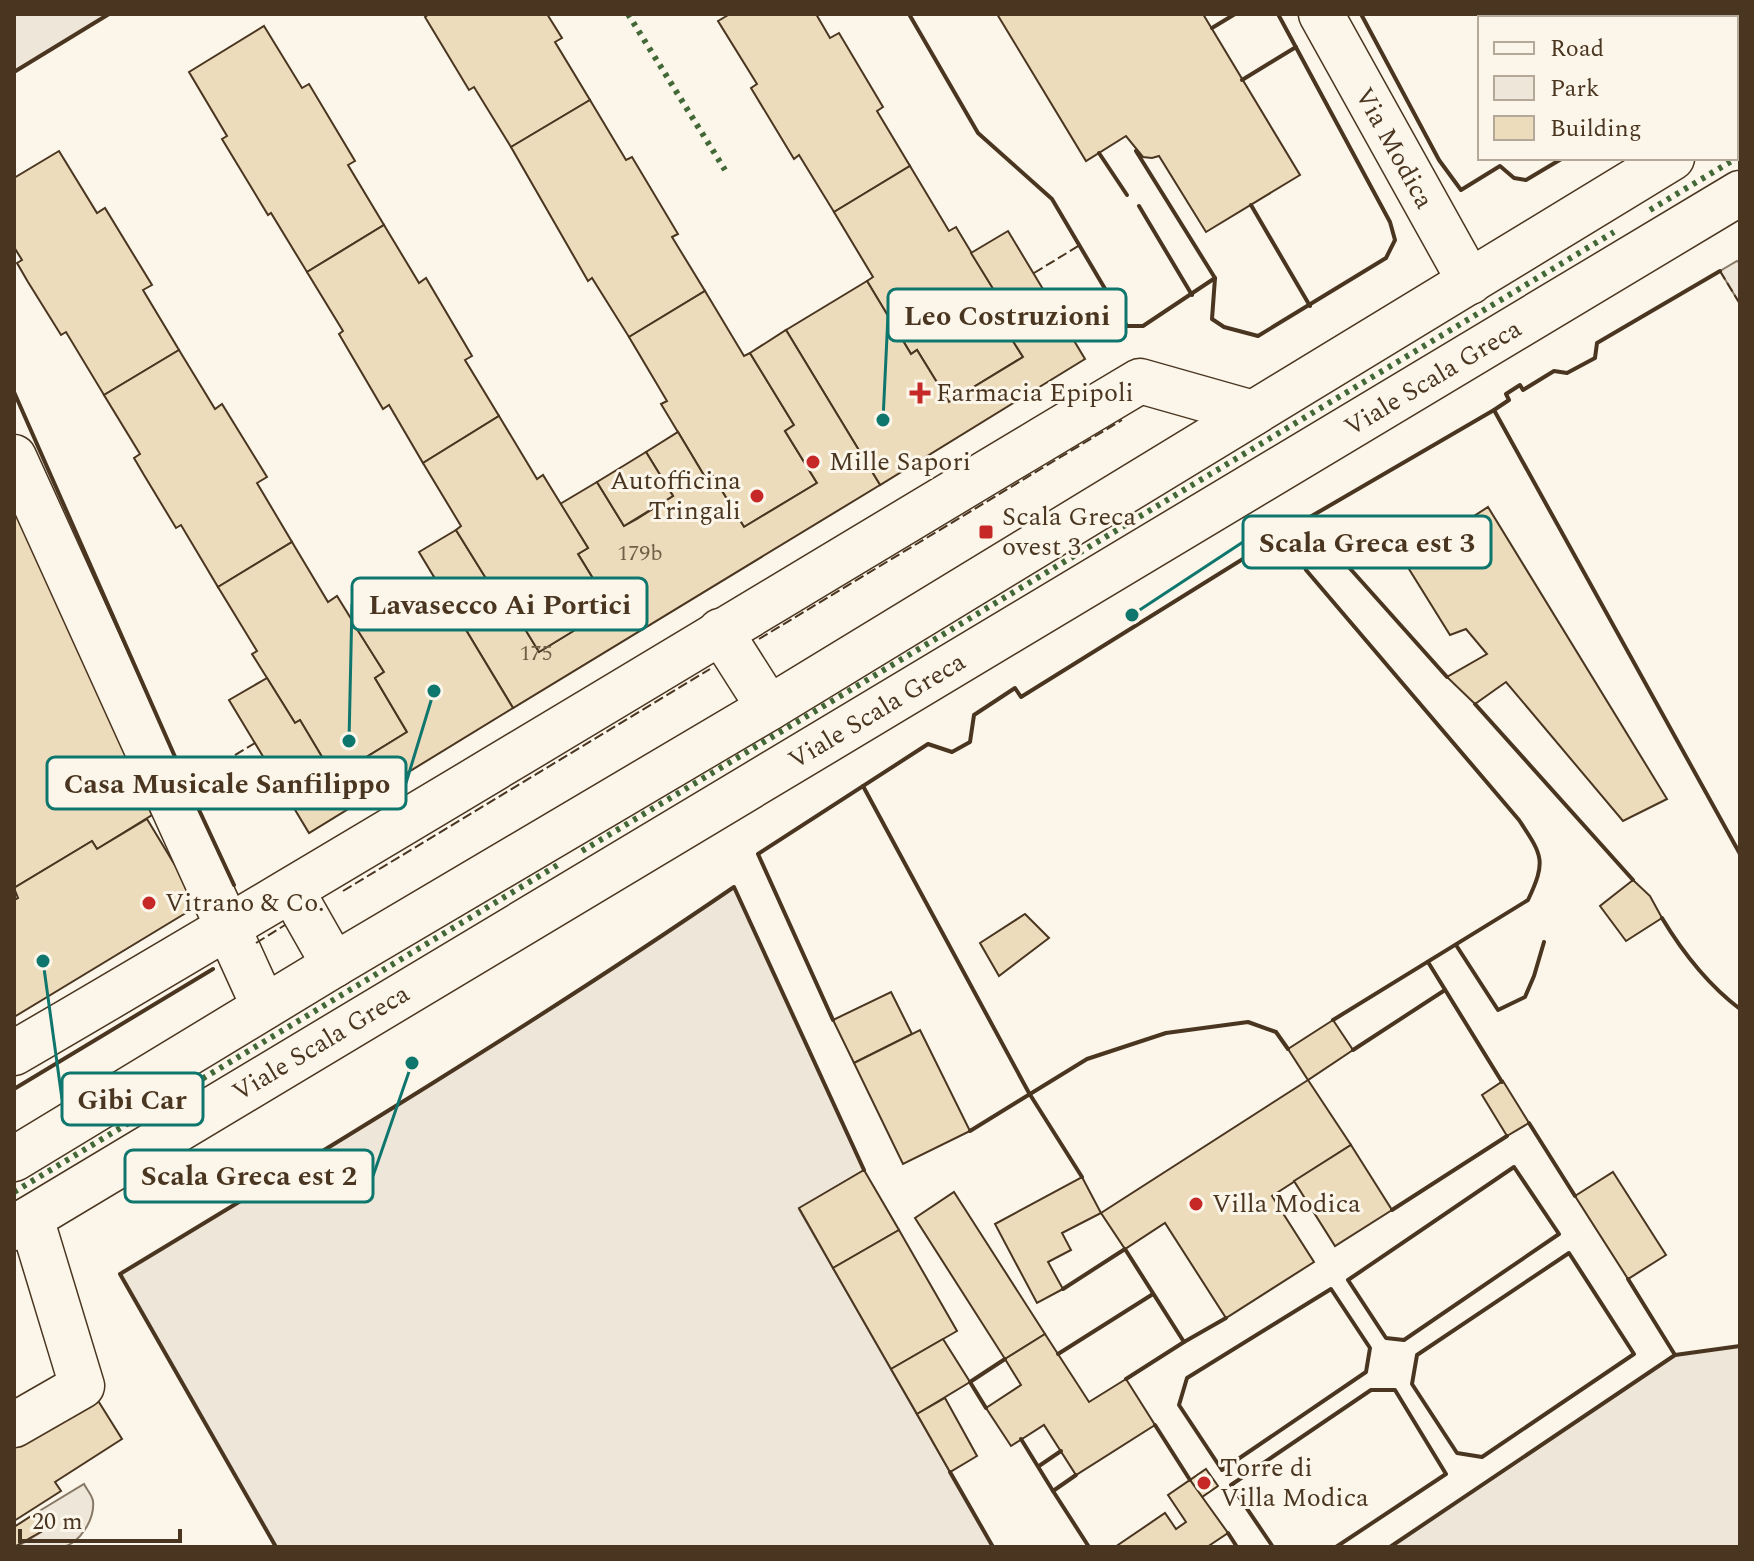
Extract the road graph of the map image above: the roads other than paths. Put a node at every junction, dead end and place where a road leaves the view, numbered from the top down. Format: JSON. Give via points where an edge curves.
{"nodes":[{"id":1,"x":1321,"y":14,"type":"edge"},
{"id":2,"x":1669,"y":160,"type":"edge"},
{"id":3,"x":1740,"y":193,"type":"edge"},
{"id":4,"x":1470,"y":282,"type":"junction"},
{"id":5,"x":1253,"y":413,"type":"junction"},
{"id":6,"x":14,"y":457,"type":"edge"},
{"id":7,"x":720,"y":631,"type":"junction"},
{"id":8,"x":769,"y":708,"type":"junction"},
{"id":9,"x":292,"y":891,"type":"junction"},
{"id":10,"x":227,"y":929,"type":"junction"},
{"id":11,"x":334,"y":965,"type":"junction"},
{"id":12,"x":264,"y":1007,"type":"junction"},
{"id":13,"x":14,"y":1053,"type":"edge"},
{"id":14,"x":14,"y":1159,"type":"edge"},
{"id":15,"x":22,"y":1223,"type":"edge"},
{"id":16,"x":14,"y":1425,"type":"edge"}],
"edges":[{"from":1,"to":4,"type":"main road","name":"Via Modica"},
{"from":2,"to":4,"type":"main road"},
{"from":3,"to":15,"type":"main road","name":"Viale Scala Greca"},
{"from":4,"to":5,"type":"main road"},
{"from":5,"to":7,"type":"main road","via":[[1140,381]]},
{"from":5,"to":8,"type":"main road"},
{"from":6,"to":10,"type":"main road"},
{"from":7,"to":8,"type":"main road"},
{"from":7,"to":9,"type":"main road"},
{"from":8,"to":11,"type":"main road"},
{"from":9,"to":10,"type":"main road"},
{"from":9,"to":11,"type":"main road"},
{"from":10,"to":12,"type":"main road"},
{"from":10,"to":13,"type":"main road"},
{"from":11,"to":12,"type":"main road"},
{"from":12,"to":14,"type":"main road"},
{"from":15,"to":16,"type":"main road","via":[[82,1386]]}]}
